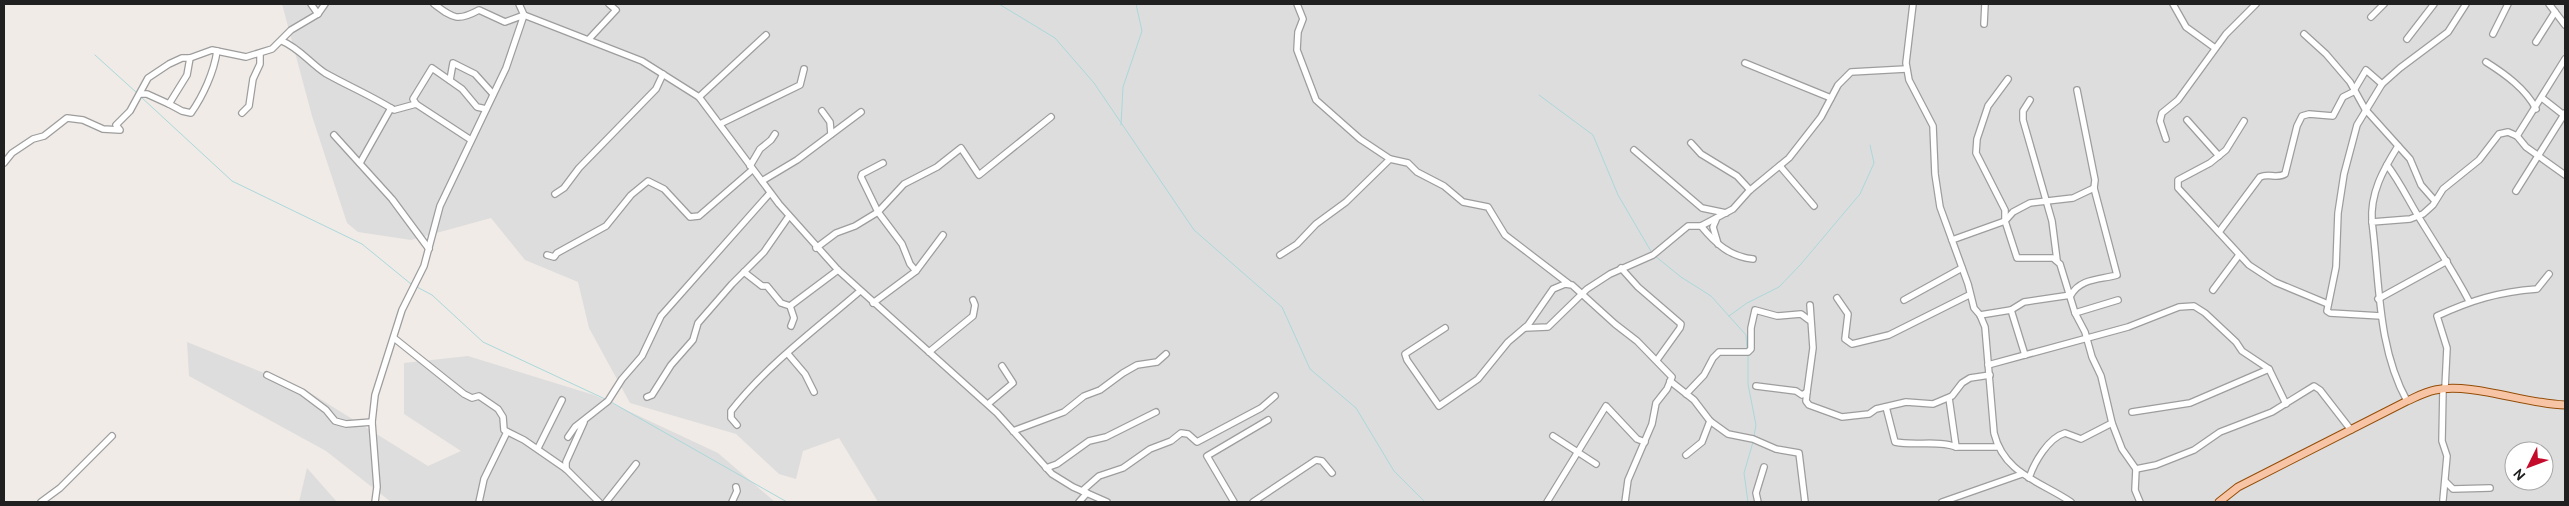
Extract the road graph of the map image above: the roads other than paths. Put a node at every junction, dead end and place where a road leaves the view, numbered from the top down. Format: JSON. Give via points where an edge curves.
{"nodes":[{"id":1,"x":311,"y":4,"type":"edge"},
{"id":2,"x":325,"y":4,"type":"edge"},
{"id":3,"x":434,"y":4,"type":"edge"},
{"id":4,"x":519,"y":4,"type":"edge"},
{"id":5,"x":609,"y":4,"type":"edge"},
{"id":6,"x":1297,"y":4,"type":"edge"},
{"id":7,"x":1913,"y":4,"type":"edge"},
{"id":8,"x":1985,"y":4,"type":"edge"},
{"id":9,"x":2173,"y":4,"type":"edge"},
{"id":10,"x":2256,"y":4,"type":"edge"},
{"id":11,"x":2384,"y":4,"type":"edge"},
{"id":12,"x":2434,"y":4,"type":"edge"},
{"id":13,"x":2466,"y":4,"type":"edge"},
{"id":14,"x":2508,"y":4,"type":"edge"},
{"id":15,"x":2550,"y":4,"type":"edge"},
{"id":16,"x":2556,"y":12,"type":"junction"},
{"id":17,"x":318,"y":14,"type":"junction"},
{"id":18,"x":524,"y":15,"type":"junction"},
{"id":19,"x":2372,"y":17,"type":"dead end"},
{"id":20,"x":1984,"y":24,"type":"dead end"},
{"id":21,"x":2565,"y":25,"type":"edge"},
{"id":22,"x":2304,"y":34,"type":"dead end"},
{"id":23,"x":2493,"y":34,"type":"dead end"},
{"id":24,"x":766,"y":35,"type":"dead end"},
{"id":25,"x":589,"y":39,"type":"junction"},
{"id":26,"x":2407,"y":39,"type":"dead end"},
{"id":27,"x":282,"y":41,"type":"junction"},
{"id":28,"x":2536,"y":42,"type":"dead end"},
{"id":29,"x":2215,"y":48,"type":"junction"},
{"id":30,"x":217,"y":51,"type":"junction"},
{"id":31,"x":260,"y":54,"type":"junction"},
{"id":32,"x":190,"y":58,"type":"junction"},
{"id":33,"x":2565,"y":59,"type":"edge"},
{"id":34,"x":2486,"y":62,"type":"dead end"},
{"id":35,"x":1745,"y":63,"type":"dead end"},
{"id":36,"x":804,"y":69,"type":"dead end"},
{"id":37,"x":1906,"y":69,"type":"junction"},
{"id":38,"x":663,"y":74,"type":"junction"},
{"id":39,"x":450,"y":80,"type":"junction"},
{"id":40,"x":2008,"y":80,"type":"dead end"},
{"id":41,"x":2382,"y":84,"type":"junction"},
{"id":42,"x":2077,"y":90,"type":"dead end"},
{"id":43,"x":2354,"y":92,"type":"junction"},
{"id":44,"x":141,"y":94,"type":"junction"},
{"id":45,"x":493,"y":94,"type":"junction"},
{"id":46,"x":699,"y":97,"type":"junction"},
{"id":47,"x":1831,"y":98,"type":"junction"},
{"id":48,"x":2542,"y":98,"type":"junction"},
{"id":49,"x":2030,"y":100,"type":"dead end"},
{"id":50,"x":169,"y":104,"type":"junction"},
{"id":51,"x":416,"y":104,"type":"junction"},
{"id":52,"x":391,"y":108,"type":"junction"},
{"id":53,"x":486,"y":109,"type":"junction"},
{"id":54,"x":2365,"y":109,"type":"junction"},
{"id":55,"x":2536,"y":109,"type":"junction"},
{"id":56,"x":822,"y":111,"type":"dead end"},
{"id":57,"x":861,"y":112,"type":"dead end"},
{"id":58,"x":242,"y":113,"type":"dead end"},
{"id":59,"x":2565,"y":114,"type":"edge"},
{"id":60,"x":1051,"y":117,"type":"dead end"},
{"id":61,"x":2187,"y":120,"type":"dead end"},
{"id":62,"x":2244,"y":121,"type":"dead end"},
{"id":63,"x":720,"y":124,"type":"junction"},
{"id":64,"x":774,"y":134,"type":"dead end"},
{"id":65,"x":832,"y":134,"type":"junction"},
{"id":66,"x":334,"y":135,"type":"dead end"},
{"id":67,"x":2517,"y":136,"type":"junction"},
{"id":68,"x":2166,"y":139,"type":"dead end"},
{"id":69,"x":471,"y":140,"type":"junction"},
{"id":70,"x":1692,"y":143,"type":"dead end"},
{"id":71,"x":2398,"y":146,"type":"junction"},
{"id":72,"x":1634,"y":150,"type":"dead end"},
{"id":73,"x":2537,"y":155,"type":"junction"},
{"id":74,"x":2218,"y":156,"type":"junction"},
{"id":75,"x":1390,"y":159,"type":"junction"},
{"id":76,"x":4,"y":163,"type":"edge"},
{"id":77,"x":360,"y":163,"type":"junction"},
{"id":78,"x":884,"y":164,"type":"dead end"},
{"id":79,"x":2387,"y":164,"type":"junction"},
{"id":80,"x":1780,"y":166,"type":"junction"},
{"id":81,"x":751,"y":168,"type":"junction"},
{"id":82,"x":2565,"y":175,"type":"edge"},
{"id":83,"x":762,"y":181,"type":"junction"},
{"id":84,"x":2094,"y":188,"type":"junction"},
{"id":85,"x":1750,"y":190,"type":"junction"},
{"id":86,"x":2516,"y":191,"type":"dead end"},
{"id":87,"x":770,"y":192,"type":"junction"},
{"id":88,"x":555,"y":194,"type":"dead end"},
{"id":89,"x":2045,"y":200,"type":"junction"},
{"id":90,"x":2435,"y":201,"type":"junction"},
{"id":91,"x":1814,"y":206,"type":"dead end"},
{"id":92,"x":878,"y":212,"type":"junction"},
{"id":93,"x":1726,"y":213,"type":"junction"},
{"id":94,"x":790,"y":216,"type":"junction"},
{"id":95,"x":2418,"y":216,"type":"junction"},
{"id":96,"x":1716,"y":220,"type":"junction"},
{"id":97,"x":2005,"y":221,"type":"junction"},
{"id":98,"x":2372,"y":222,"type":"junction"},
{"id":99,"x":1701,"y":226,"type":"junction"},
{"id":100,"x":2219,"y":232,"type":"junction"},
{"id":101,"x":944,"y":235,"type":"dead end"},
{"id":102,"x":1952,"y":240,"type":"junction"},
{"id":103,"x":1718,"y":244,"type":"junction"},
{"id":104,"x":816,"y":248,"type":"junction"},
{"id":105,"x":429,"y":250,"type":"junction"},
{"id":106,"x":547,"y":255,"type":"dead end"},
{"id":107,"x":1280,"y":255,"type":"dead end"},
{"id":108,"x":2239,"y":255,"type":"junction"},
{"id":109,"x":1753,"y":259,"type":"dead end"},
{"id":110,"x":2057,"y":260,"type":"junction"},
{"id":111,"x":2447,"y":261,"type":"junction"},
{"id":112,"x":1621,"y":268,"type":"junction"},
{"id":113,"x":1962,"y":268,"type":"junction"},
{"id":114,"x":838,"y":270,"type":"junction"},
{"id":115,"x":916,"y":271,"type":"junction"},
{"id":116,"x":744,"y":272,"type":"junction"},
{"id":117,"x":2549,"y":274,"type":"dead end"},
{"id":118,"x":1569,"y":284,"type":"junction"},
{"id":119,"x":2213,"y":290,"type":"dead end"},
{"id":120,"x":860,"y":291,"type":"junction"},
{"id":121,"x":1582,"y":294,"type":"junction"},
{"id":122,"x":2071,"y":295,"type":"junction"},
{"id":123,"x":1969,"y":296,"type":"junction"},
{"id":124,"x":1837,"y":298,"type":"dead end"},
{"id":125,"x":2378,"y":299,"type":"junction"},
{"id":126,"x":973,"y":300,"type":"dead end"},
{"id":127,"x":1904,"y":300,"type":"dead end"},
{"id":128,"x":2118,"y":300,"type":"dead end"},
{"id":129,"x":2469,"y":301,"type":"junction"},
{"id":130,"x":874,"y":303,"type":"junction"},
{"id":131,"x":2328,"y":304,"type":"junction"},
{"id":132,"x":1810,"y":305,"type":"dead end"},
{"id":133,"x":790,"y":306,"type":"junction"},
{"id":134,"x":2011,"y":310,"type":"junction"},
{"id":135,"x":2075,"y":313,"type":"junction"},
{"id":136,"x":1980,"y":315,"type":"junction"},
{"id":137,"x":2381,"y":316,"type":"junction"},
{"id":138,"x":1810,"y":320,"type":"junction"},
{"id":139,"x":791,"y":326,"type":"dead end"},
{"id":140,"x":1444,"y":328,"type":"dead end"},
{"id":141,"x":1525,"y":328,"type":"junction"},
{"id":142,"x":394,"y":338,"type":"junction"},
{"id":143,"x":2086,"y":339,"type":"junction"},
{"id":144,"x":929,"y":352,"type":"junction"},
{"id":145,"x":788,"y":354,"type":"junction"},
{"id":146,"x":1166,"y":354,"type":"dead end"},
{"id":147,"x":2025,"y":354,"type":"junction"},
{"id":148,"x":1657,"y":360,"type":"junction"},
{"id":149,"x":1988,"y":365,"type":"junction"},
{"id":150,"x":1002,"y":366,"type":"dead end"},
{"id":151,"x":2269,"y":370,"type":"junction"},
{"id":152,"x":267,"y":375,"type":"dead end"},
{"id":153,"x":1990,"y":375,"type":"junction"},
{"id":154,"x":1670,"y":381,"type":"junction"},
{"id":155,"x":1756,"y":386,"type":"dead end"},
{"id":156,"x":2444,"y":388,"type":"junction"},
{"id":157,"x":814,"y":392,"type":"dead end"},
{"id":158,"x":1807,"y":392,"type":"junction"},
{"id":159,"x":1686,"y":394,"type":"junction"},
{"id":160,"x":1275,"y":396,"type":"dead end"},
{"id":161,"x":647,"y":397,"type":"dead end"},
{"id":162,"x":1950,"y":398,"type":"junction"},
{"id":163,"x":562,"y":400,"type":"dead end"},
{"id":164,"x":2407,"y":401,"type":"junction"},
{"id":165,"x":988,"y":404,"type":"junction"},
{"id":166,"x":2286,"y":404,"type":"junction"},
{"id":167,"x":2565,"y":405,"type":"edge"},
{"id":168,"x":1886,"y":407,"type":"junction"},
{"id":169,"x":1156,"y":412,"type":"dead end"},
{"id":170,"x":2132,"y":412,"type":"dead end"},
{"id":171,"x":1268,"y":420,"type":"dead end"},
{"id":172,"x":1710,"y":421,"type":"junction"},
{"id":173,"x":372,"y":422,"type":"junction"},
{"id":174,"x":584,"y":422,"type":"junction"},
{"id":175,"x":2112,"y":423,"type":"junction"},
{"id":176,"x":737,"y":425,"type":"dead end"},
{"id":177,"x":2351,"y":430,"type":"junction"},
{"id":178,"x":1013,"y":431,"type":"junction"},
{"id":179,"x":507,"y":432,"type":"junction"},
{"id":180,"x":112,"y":436,"type":"dead end"},
{"id":181,"x":1553,"y":436,"type":"dead end"},
{"id":182,"x":568,"y":437,"type":"dead end"},
{"id":183,"x":1645,"y":442,"type":"junction"},
{"id":184,"x":1956,"y":447,"type":"junction"},
{"id":185,"x":1997,"y":447,"type":"junction"},
{"id":186,"x":538,"y":448,"type":"junction"},
{"id":187,"x":1578,"y":452,"type":"junction"},
{"id":188,"x":1686,"y":455,"type":"dead end"},
{"id":189,"x":636,"y":464,"type":"dead end"},
{"id":190,"x":1596,"y":464,"type":"dead end"},
{"id":191,"x":1764,"y":467,"type":"dead end"},
{"id":192,"x":1046,"y":468,"type":"junction"},
{"id":193,"x":566,"y":469,"type":"junction"},
{"id":194,"x":2136,"y":469,"type":"junction"},
{"id":195,"x":1332,"y":473,"type":"dead end"},
{"id":196,"x":2022,"y":474,"type":"junction"},
{"id":197,"x":2029,"y":478,"type":"junction"},
{"id":198,"x":2446,"y":482,"type":"junction"},
{"id":199,"x":736,"y":488,"type":"dead end"},
{"id":200,"x":2490,"y":488,"type":"dead end"},
{"id":201,"x":1085,"y":492,"type":"junction"},
{"id":202,"x":2443,"y":500,"type":"dead end"},
{"id":203,"x":41,"y":502,"type":"edge"},
{"id":204,"x":374,"y":502,"type":"edge"},
{"id":205,"x":479,"y":502,"type":"edge"},
{"id":206,"x":599,"y":502,"type":"edge"},
{"id":207,"x":606,"y":502,"type":"edge"},
{"id":208,"x":732,"y":502,"type":"edge"},
{"id":209,"x":1079,"y":502,"type":"edge"},
{"id":210,"x":1107,"y":502,"type":"edge"},
{"id":211,"x":1234,"y":502,"type":"edge"},
{"id":212,"x":1253,"y":502,"type":"edge"},
{"id":213,"x":1547,"y":502,"type":"edge"},
{"id":214,"x":1625,"y":502,"type":"edge"},
{"id":215,"x":1758,"y":502,"type":"edge"},
{"id":216,"x":1805,"y":502,"type":"edge"},
{"id":217,"x":1942,"y":502,"type":"edge"},
{"id":218,"x":2072,"y":502,"type":"edge"},
{"id":219,"x":2140,"y":502,"type":"edge"},
{"id":220,"x":2220,"y":502,"type":"edge"}],
"edges":[{"from":1,"to":17,"type":"street"},
{"from":2,"to":17,"type":"street"},
{"from":3,"to":18,"type":"street","via":[[452,17],[463,19],[479,10],[505,22]]},
{"from":4,"to":18,"type":"street"},
{"from":5,"to":25,"type":"street","via":[[616,10]]},
{"from":6,"to":75,"type":"street","via":[[1303,20],[1298,32],[1297,50],[1316,100],[1360,139]]},
{"from":7,"to":37,"type":"street"},
{"from":8,"to":20,"type":"street"},
{"from":9,"to":29,"type":"street","via":[[2186,27]]},
{"from":10,"to":29,"type":"street"},
{"from":11,"to":19,"type":"street"},
{"from":12,"to":26,"type":"street"},
{"from":13,"to":41,"type":"street","via":[[2448,32]]},
{"from":14,"to":23,"type":"street"},
{"from":15,"to":16,"type":"street"},
{"from":16,"to":21,"type":"street"},
{"from":16,"to":28,"type":"street"},
{"from":17,"to":27,"type":"street","via":[[291,30]]},
{"from":18,"to":25,"type":"street"},
{"from":18,"to":45,"type":"street","via":[[506,68]]},
{"from":22,"to":43,"type":"street","via":[[2332,61],[2350,82]]},
{"from":24,"to":46,"type":"street"},
{"from":25,"to":38,"type":"street","via":[[642,61]]},
{"from":27,"to":31,"type":"street","via":[[272,50]]},
{"from":27,"to":52,"type":"street","via":[[293,45],[321,70]]},
{"from":29,"to":68,"type":"street","via":[[2178,100],[2162,113],[2160,121]]},
{"from":30,"to":31,"type":"street","via":[[246,57]]},
{"from":30,"to":32,"type":"street"},
{"from":30,"to":50,"type":"street","via":[[215,66],[191,113]]},
{"from":31,"to":58,"type":"street","via":[[249,106]]},
{"from":32,"to":44,"type":"street","via":[[182,58],[152,75]]},
{"from":32,"to":50,"type":"street","via":[[187,75]]},
{"from":33,"to":48,"type":"street"},
{"from":34,"to":55,"type":"street","via":[[2531,99]]},
{"from":35,"to":47,"type":"street"},
{"from":36,"to":63,"type":"street","via":[[800,85]]},
{"from":37,"to":47,"type":"street","via":[[1853,71],[1838,85]]},
{"from":37,"to":102,"type":"street","via":[[1933,126],[1937,191]]},
{"from":38,"to":46,"type":"street"},
{"from":38,"to":88,"type":"street","via":[[656,89]]},
{"from":39,"to":45,"type":"street","via":[[453,63],[475,74]]},
{"from":39,"to":51,"type":"street","via":[[432,68],[413,99]]},
{"from":39,"to":53,"type":"street","via":[[477,107]]},
{"from":40,"to":97,"type":"street","via":[[1988,106],[1976,153],[2005,210]]},
{"from":41,"to":43,"type":"street","via":[[2366,70]]},
{"from":41,"to":54,"type":"street"},
{"from":42,"to":84,"type":"street"},
{"from":43,"to":54,"type":"street"},
{"from":43,"to":100,"type":"street","via":[[2343,97],[2333,116],[2302,116],[2285,174],[2260,177]]},
{"from":44,"to":50,"type":"street"},
{"from":44,"to":76,"type":"street","via":[[116,125],[120,130],[103,129],[83,120],[67,118],[44,136],[33,139],[12,153]]},
{"from":45,"to":53,"type":"street"},
{"from":46,"to":63,"type":"street"},
{"from":47,"to":80,"type":"street","via":[[1798,148]]},
{"from":48,"to":55,"type":"street"},
{"from":48,"to":59,"type":"street"},
{"from":49,"to":89,"type":"street","via":[[2023,111],[2023,120]]},
{"from":51,"to":52,"type":"street"},
{"from":51,"to":69,"type":"street"},
{"from":52,"to":77,"type":"street"},
{"from":53,"to":69,"type":"street"},
{"from":54,"to":71,"type":"street"},
{"from":54,"to":131,"type":"street","via":[[2351,143],[2344,174],[2338,213],[2336,267]]},
{"from":55,"to":67,"type":"street"},
{"from":56,"to":65,"type":"street","via":[[830,122]]},
{"from":57,"to":65,"type":"street"},
{"from":59,"to":73,"type":"street"},
{"from":60,"to":92,"type":"street","via":[[980,175],[961,148],[937,167],[904,184]]},
{"from":61,"to":74,"type":"street"},
{"from":62,"to":74,"type":"street","via":[[2226,150]]},
{"from":63,"to":81,"type":"street"},
{"from":64,"to":81,"type":"street","via":[[760,149]]},
{"from":65,"to":83,"type":"street"},
{"from":66,"to":77,"type":"street"},
{"from":67,"to":73,"type":"street"},
{"from":67,"to":90,"type":"street","via":[[2508,132],[2499,134],[2479,160],[2443,189]]},
{"from":69,"to":105,"type":"street","via":[[440,206]]},
{"from":70,"to":85,"type":"street","via":[[1701,154],[1737,176]]},
{"from":71,"to":79,"type":"street"},
{"from":71,"to":90,"type":"street"},
{"from":72,"to":93,"type":"street","via":[[1702,208]]},
{"from":73,"to":82,"type":"street"},
{"from":73,"to":86,"type":"street"},
{"from":74,"to":100,"type":"street","via":[[2178,180],[2178,188]]},
{"from":75,"to":107,"type":"street","via":[[1346,202]]},
{"from":75,"to":118,"type":"street","via":[[1408,163],[1463,202],[1488,207],[1505,234]]},
{"from":77,"to":105,"type":"street","via":[[392,199]]},
{"from":78,"to":92,"type":"street","via":[[861,177]]},
{"from":79,"to":95,"type":"street"},
{"from":79,"to":98,"type":"street","via":[[2375,190]]},
{"from":80,"to":85,"type":"street"},
{"from":80,"to":91,"type":"street"},
{"from":81,"to":83,"type":"street"},
{"from":81,"to":106,"type":"street","via":[[699,216],[690,217],[664,189],[648,181],[631,195],[606,226],[554,257]]},
{"from":83,"to":87,"type":"street"},
{"from":84,"to":89,"type":"street","via":[[2073,198]]},
{"from":84,"to":122,"type":"street","via":[[2117,275],[2088,280],[2076,287]]},
{"from":85,"to":93,"type":"street","via":[[1737,206]]},
{"from":87,"to":94,"type":"street"},
{"from":87,"to":174,"type":"street","via":[[661,316],[642,356],[608,401]]},
{"from":89,"to":97,"type":"street","via":[[2030,203],[2013,212]]},
{"from":89,"to":110,"type":"street","via":[[2052,221]]},
{"from":90,"to":95,"type":"street"},
{"from":92,"to":104,"type":"street","via":[[836,233]]},
{"from":92,"to":115,"type":"street","via":[[902,244]]},
{"from":93,"to":96,"type":"street"},
{"from":94,"to":104,"type":"street"},
{"from":94,"to":116,"type":"street","via":[[764,252]]},
{"from":95,"to":98,"type":"street"},
{"from":95,"to":111,"type":"street"},
{"from":96,"to":99,"type":"street"},
{"from":96,"to":103,"type":"street","via":[[1713,227]]},
{"from":97,"to":102,"type":"street"},
{"from":97,"to":110,"type":"street","via":[[2017,258]]},
{"from":98,"to":125,"type":"street"},
{"from":99,"to":103,"type":"street"},
{"from":99,"to":112,"type":"street","via":[[1688,226],[1654,255]]},
{"from":100,"to":108,"type":"street"},
{"from":101,"to":115,"type":"street"},
{"from":102,"to":113,"type":"street"},
{"from":103,"to":109,"type":"street","via":[[1733,255]]},
{"from":104,"to":114,"type":"street"},
{"from":105,"to":142,"type":"street","via":[[402,310]]},
{"from":108,"to":119,"type":"street"},
{"from":108,"to":131,"type":"street","via":[[2275,282]]},
{"from":110,"to":122,"type":"street"},
{"from":111,"to":125,"type":"street"},
{"from":111,"to":129,"type":"street"},
{"from":112,"to":121,"type":"street"},
{"from":112,"to":148,"type":"street","via":[[1680,324]]},
{"from":113,"to":123,"type":"street"},
{"from":113,"to":127,"type":"street"},
{"from":114,"to":120,"type":"street"},
{"from":114,"to":133,"type":"street"},
{"from":115,"to":130,"type":"street"},
{"from":116,"to":133,"type":"street","via":[[762,286],[767,286],[781,303]]},
{"from":116,"to":161,"type":"street","via":[[698,323],[693,340],[652,395]]},
{"from":117,"to":129,"type":"street","via":[[2537,289],[2494,294]]},
{"from":118,"to":121,"type":"street"},
{"from":118,"to":141,"type":"street","via":[[1553,290]]},
{"from":120,"to":130,"type":"street"},
{"from":120,"to":145,"type":"street"},
{"from":121,"to":141,"type":"street","via":[[1548,327]]},
{"from":121,"to":148,"type":"street"},
{"from":122,"to":134,"type":"street","via":[[2024,302]]},
{"from":122,"to":135,"type":"street"},
{"from":123,"to":124,"type":"street","via":[[1889,335],[1852,344],[1845,340],[1848,314]]},
{"from":123,"to":136,"type":"street"},
{"from":125,"to":137,"type":"street"},
{"from":126,"to":144,"type":"street","via":[[973,316]]},
{"from":128,"to":135,"type":"street"},
{"from":129,"to":156,"type":"street","via":[[2437,316],[2447,348]]},
{"from":130,"to":144,"type":"street"},
{"from":131,"to":137,"type":"street","via":[[2330,314]]},
{"from":132,"to":138,"type":"street"},
{"from":133,"to":139,"type":"street","via":[[794,318]]},
{"from":134,"to":136,"type":"street"},
{"from":134,"to":147,"type":"street"},
{"from":135,"to":143,"type":"street"},
{"from":136,"to":149,"type":"street","via":[[1985,327]]},
{"from":137,"to":164,"type":"street","via":[[2396,382]]},
{"from":138,"to":158,"type":"street","via":[[1814,348]]},
{"from":138,"to":159,"type":"street","via":[[1801,314],[1777,316],[1755,310],[1751,349],[1748,352],[1720,352]]},
{"from":140,"to":141,"type":"street","via":[[1405,354],[1439,406],[1478,379],[1508,342]]},
{"from":142,"to":173,"type":"street","via":[[375,395]]},
{"from":142,"to":179,"type":"street","via":[[458,390],[472,398],[479,396],[498,409],[503,417],[502,427]]},
{"from":143,"to":147,"type":"street"},
{"from":143,"to":151,"type":"street","via":[[2179,307],[2194,306],[2205,312],[2242,351]]},
{"from":143,"to":175,"type":"street","via":[[2104,385]]},
{"from":144,"to":165,"type":"street"},
{"from":145,"to":157,"type":"street","via":[[805,374]]},
{"from":145,"to":176,"type":"street","via":[[774,363],[731,412],[731,418]]},
{"from":146,"to":178,"type":"street","via":[[1157,362],[1137,365],[1100,390],[1084,396],[1066,411]]},
{"from":147,"to":149,"type":"street"},
{"from":148,"to":154,"type":"street","via":[[1670,373]]},
{"from":149,"to":153,"type":"street"},
{"from":150,"to":165,"type":"street","via":[[1013,384]]},
{"from":151,"to":166,"type":"street"},
{"from":151,"to":170,"type":"street","via":[[2190,403]]},
{"from":152,"to":173,"type":"street","via":[[302,392],[335,421],[346,424]]},
{"from":153,"to":162,"type":"street","via":[[1970,378]]},
{"from":153,"to":185,"type":"street"},
{"from":154,"to":159,"type":"street"},
{"from":154,"to":183,"type":"street","via":[[1656,403]]},
{"from":155,"to":158,"type":"street","via":[[1796,391],[1802,395]]},
{"from":156,"to":164,"type":"main road"},
{"from":156,"to":167,"type":"main road","via":[[2473,390],[2539,404]]},
{"from":156,"to":198,"type":"street","via":[[2442,441],[2447,456]]},
{"from":158,"to":168,"type":"street","via":[[1809,405],[1838,416],[1869,414]]},
{"from":159,"to":172,"type":"street"},
{"from":160,"to":201,"type":"street","via":[[1261,408],[1197,442],[1181,432],[1123,468],[1098,476]]},
{"from":162,"to":168,"type":"street","via":[[1933,404],[1906,402]]},
{"from":162,"to":184,"type":"street"},
{"from":163,"to":186,"type":"street"},
{"from":164,"to":177,"type":"main road"},
{"from":165,"to":178,"type":"street"},
{"from":166,"to":177,"type":"street","via":[[2314,386]]},
{"from":166,"to":194,"type":"street","via":[[2220,432],[2194,450]]},
{"from":168,"to":184,"type":"street","via":[[1894,442]]},
{"from":169,"to":192,"type":"street","via":[[1106,437],[1089,441]]},
{"from":171,"to":211,"type":"street","via":[[1206,456]]},
{"from":172,"to":188,"type":"street","via":[[1702,442]]},
{"from":172,"to":216,"type":"street","via":[[1728,434],[1799,453]]},
{"from":173,"to":204,"type":"street","via":[[377,487]]},
{"from":174,"to":182,"type":"street","via":[[575,427]]},
{"from":174,"to":193,"type":"street","via":[[566,462]]},
{"from":175,"to":194,"type":"street","via":[[2122,449]]},
{"from":175,"to":197,"type":"street","via":[[2081,439],[2065,433],[2056,437],[2043,452]]},
{"from":177,"to":220,"type":"main road","via":[[2238,487]]},
{"from":178,"to":192,"type":"street"},
{"from":179,"to":186,"type":"street"},
{"from":179,"to":205,"type":"street","via":[[484,479]]},
{"from":180,"to":203,"type":"street","via":[[60,488]]},
{"from":181,"to":187,"type":"street"},
{"from":183,"to":187,"type":"street","via":[[1636,439],[1606,406]]},
{"from":183,"to":214,"type":"street","via":[[1628,480]]},
{"from":184,"to":185,"type":"street"},
{"from":185,"to":196,"type":"street"},
{"from":186,"to":193,"type":"street"},
{"from":187,"to":190,"type":"street"},
{"from":187,"to":213,"type":"street"},
{"from":189,"to":207,"type":"street"},
{"from":191,"to":215,"type":"street","via":[[1756,493]]},
{"from":192,"to":201,"type":"street","via":[[1066,484]]},
{"from":193,"to":206,"type":"street"},
{"from":194,"to":219,"type":"street","via":[[2135,493]]},
{"from":195,"to":212,"type":"street","via":[[1322,461],[1316,460]]},
{"from":196,"to":197,"type":"street"},
{"from":196,"to":217,"type":"street"},
{"from":197,"to":218,"type":"street"},
{"from":198,"to":200,"type":"street","via":[[2452,489]]},
{"from":198,"to":202,"type":"street"},
{"from":199,"to":208,"type":"street"},
{"from":201,"to":209,"type":"street"},
{"from":201,"to":210,"type":"street"}]}
